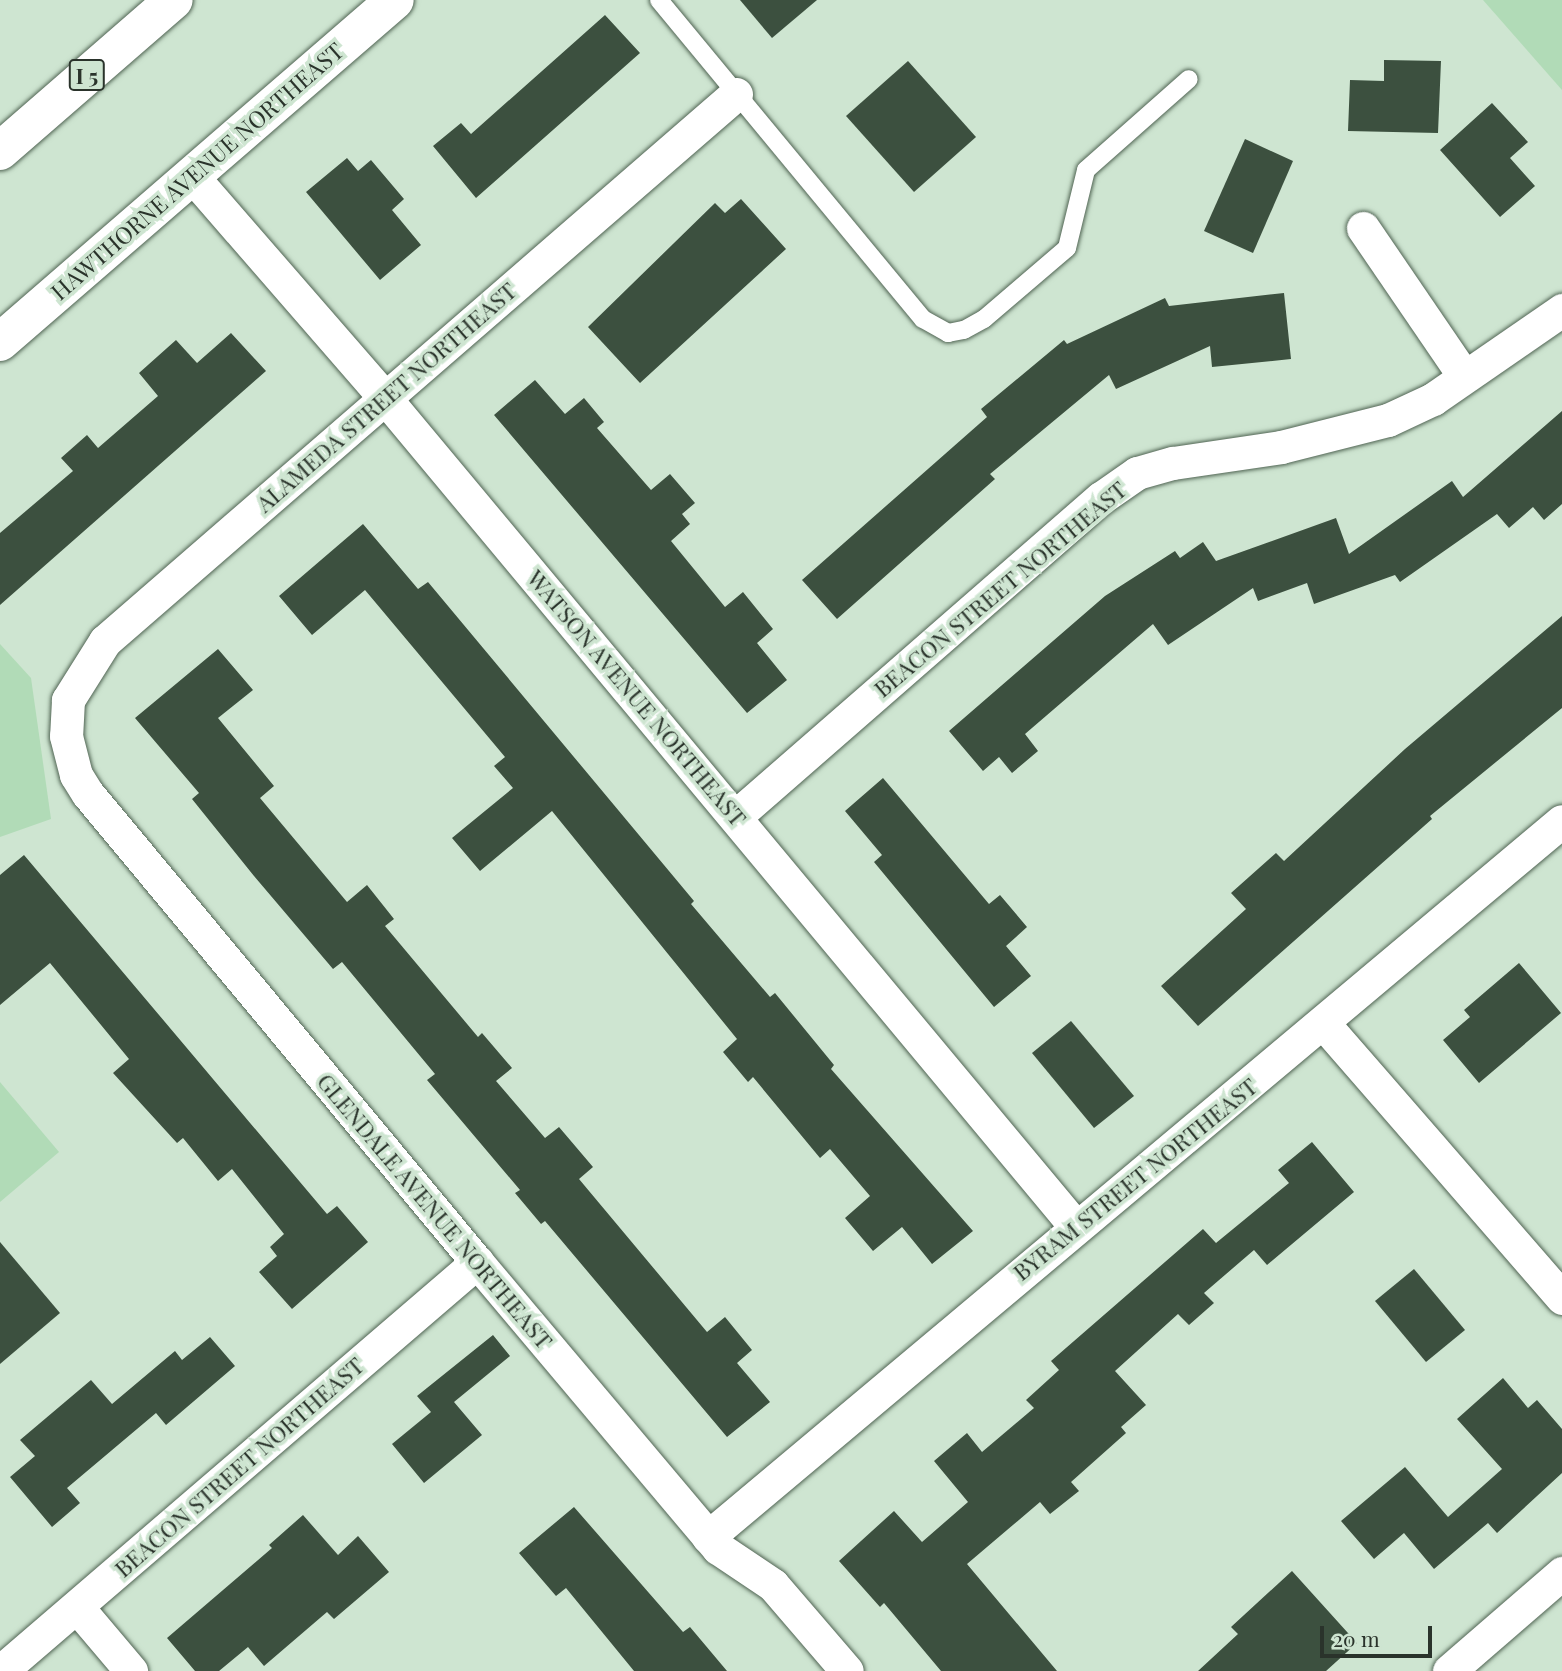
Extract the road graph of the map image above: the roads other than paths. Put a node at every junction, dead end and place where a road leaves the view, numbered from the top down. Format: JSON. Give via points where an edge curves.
{"nodes":[{"id":1,"x":174,"y":0,"type":"edge"},
{"id":2,"x":395,"y":0,"type":"edge"},
{"id":3,"x":659,"y":0,"type":"edge"},
{"id":4,"x":1189,"y":79,"type":"dead end"},
{"id":5,"x":736,"y":94,"type":"junction"},
{"id":6,"x":0,"y":151,"type":"edge"},
{"id":7,"x":192,"y":176,"type":"junction"},
{"id":8,"x":1363,"y":228,"type":"dead end"},
{"id":9,"x":1562,"y":310,"type":"edge"},
{"id":10,"x":0,"y":342,"type":"edge"},
{"id":11,"x":1464,"y":376,"type":"junction"},
{"id":12,"x":385,"y":398,"type":"junction"},
{"id":13,"x":66,"y":721,"type":"joint"},
{"id":14,"x":736,"y":816,"type":"junction"},
{"id":15,"x":1562,"y":821,"type":"edge"},
{"id":16,"x":1324,"y":1024,"type":"junction"},
{"id":17,"x":1076,"y":1227,"type":"junction"},
{"id":18,"x":477,"y":1262,"type":"junction"},
{"id":19,"x":1562,"y":1298,"type":"edge"},
{"id":20,"x":708,"y":1537,"type":"junction"},
{"id":21,"x":1562,"y":1573,"type":"edge"},
{"id":22,"x":77,"y":1607,"type":"junction"},
{"id":23,"x":1,"y":1671,"type":"edge"},
{"id":24,"x":131,"y":1671,"type":"edge"},
{"id":25,"x":848,"y":1671,"type":"edge"},
{"id":26,"x":1449,"y":1671,"type":"edge"}],
"edges":[{"from":1,"to":6,"type":"main road","number":"I 5"},
{"from":2,"to":7,"type":"main road","name":"HAWTHORNE AVENUE NORTHEAST"},
{"from":3,"to":5,"type":"lane"},
{"from":4,"to":5,"type":"lane","via":[[1086,170],[1067,248],[984,319],[948,333],[923,319]]},
{"from":5,"to":12,"type":"street","name":"ALAMEDA STREET NORTHEAST"},
{"from":7,"to":10,"type":"main road","name":"HAWTHORNE AVENUE NORTHEAST"},
{"from":7,"to":12,"type":"street","name":"WATSON AVENUE NORTHEAST"},
{"from":8,"to":11,"type":"street"},
{"from":9,"to":11,"type":"street","name":"BEACON STREET NORTHEAST"},
{"from":11,"to":14,"type":"street","name":"BEACON STREET NORTHEAST","via":[[1433,399],[1388,419],[1281,447],[1137,473],[1101,498]]},
{"from":12,"to":13,"type":"street","name":"ALAMEDA STREET NORTHEAST","via":[[104,642],[68,700]]},
{"from":12,"to":14,"type":"street","name":"WATSON AVENUE NORTHEAST"},
{"from":13,"to":18,"type":"street","name":"GLENDALE AVENUE NORTHEAST","via":[[69,752],[88,794]]},
{"from":14,"to":17,"type":"street","name":"WATSON AVENUE NORTHEAST"},
{"from":15,"to":16,"type":"street","name":"BYRAM STREET NORTHEAST"},
{"from":16,"to":17,"type":"street","name":"BYRAM STREET NORTHEAST"},
{"from":16,"to":19,"type":"street"},
{"from":17,"to":20,"type":"street","name":"BYRAM STREET NORTHEAST"},
{"from":18,"to":20,"type":"street","name":"GLENDALE AVENUE NORTHEAST"},
{"from":18,"to":22,"type":"street","name":"BEACON STREET NORTHEAST"},
{"from":20,"to":25,"type":"street","name":"GLENDALE AVENUE NORTHEAST","via":[[727,1556],[773,1585]]},
{"from":21,"to":26,"type":"street"},
{"from":22,"to":23,"type":"street","name":"BEACON STREET NORTHEAST"},
{"from":22,"to":24,"type":"street"}]}
